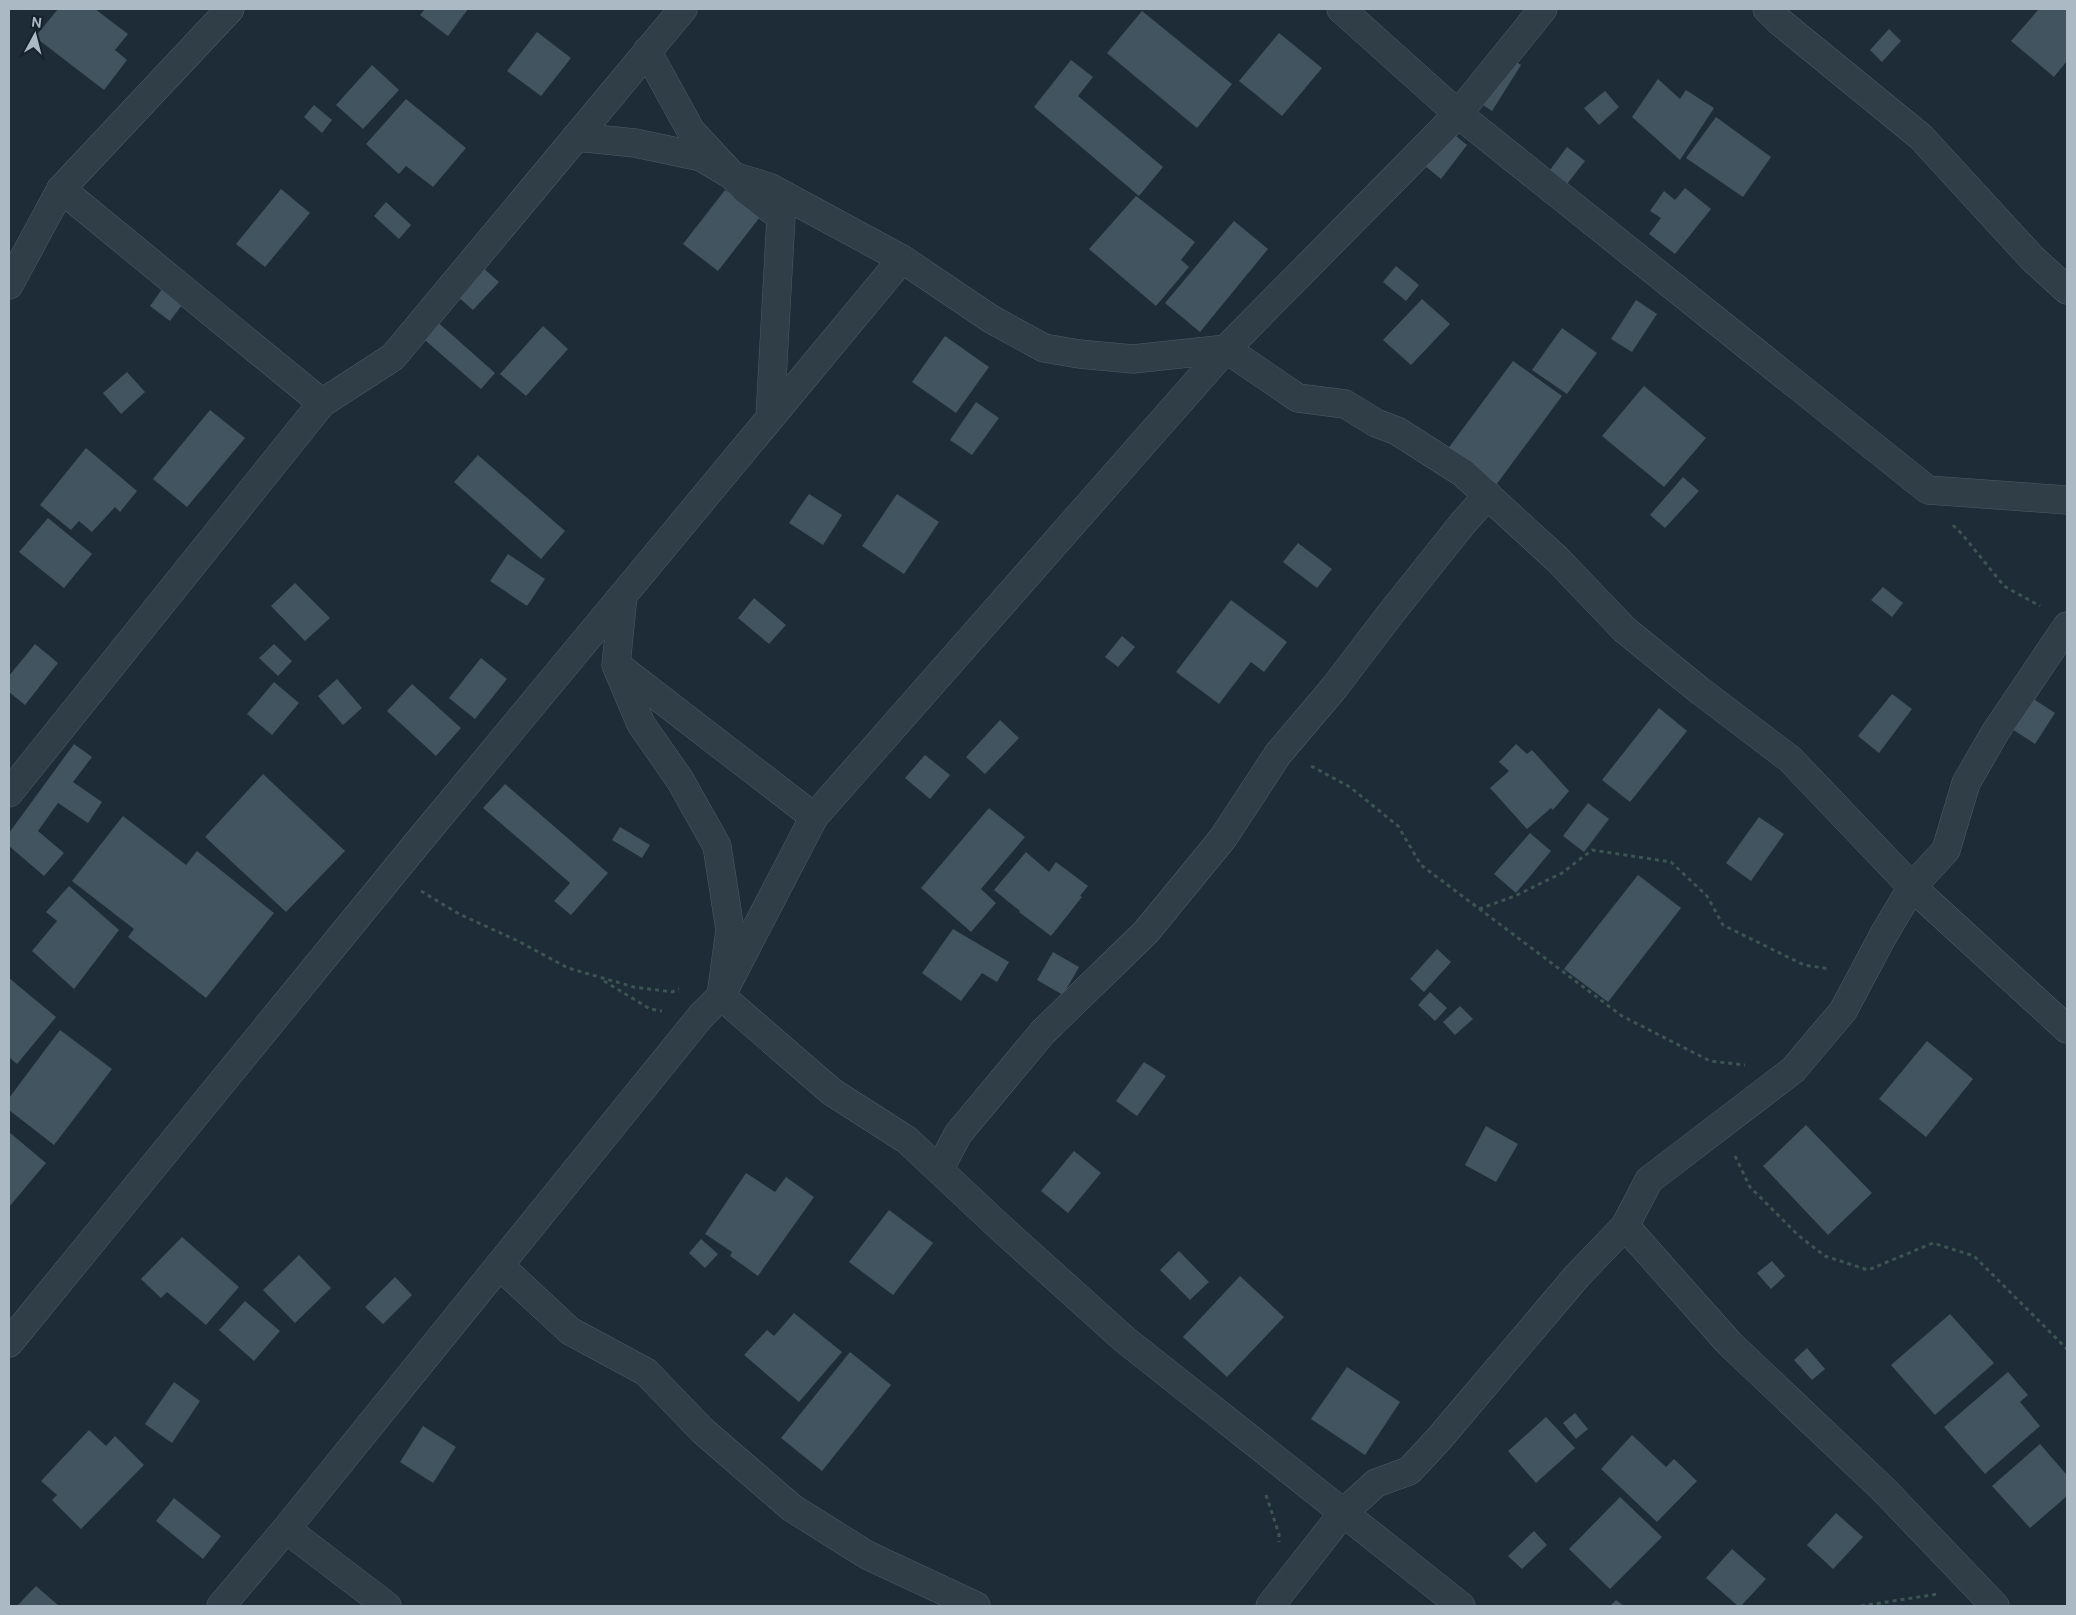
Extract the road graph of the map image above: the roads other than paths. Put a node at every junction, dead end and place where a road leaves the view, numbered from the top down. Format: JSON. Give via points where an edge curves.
{"nodes":[{"id":1,"x":230,"y":9,"type":"edge"},
{"id":2,"x":683,"y":9,"type":"edge"},
{"id":3,"x":1341,"y":9,"type":"edge"},
{"id":4,"x":1543,"y":9,"type":"edge"},
{"id":5,"x":1767,"y":9,"type":"edge"},
{"id":6,"x":647,"y":51,"type":"junction"},
{"id":7,"x":1458,"y":114,"type":"junction"},
{"id":8,"x":576,"y":137,"type":"junction"},
{"id":9,"x":733,"y":176,"type":"junction"},
{"id":10,"x":61,"y":189,"type":"junction"},
{"id":11,"x":902,"y":259,"type":"junction"},
{"id":12,"x":9,"y":285,"type":"edge"},
{"id":13,"x":2067,"y":290,"type":"edge"},
{"id":14,"x":1226,"y":349,"type":"junction"},
{"id":15,"x":322,"y":403,"type":"junction"},
{"id":16,"x":770,"y":417,"type":"junction"},
{"id":17,"x":1488,"y":495,"type":"junction"},
{"id":18,"x":2067,"y":500,"type":"edge"},
{"id":19,"x":623,"y":596,"type":"junction"},
{"id":20,"x":2067,"y":626,"type":"edge"},
{"id":21,"x":586,"y":640,"type":"junction"},
{"id":22,"x":616,"y":665,"type":"junction"},
{"id":23,"x":9,"y":793,"type":"edge"},
{"id":24,"x":814,"y":817,"type":"junction"},
{"id":25,"x":1912,"y":887,"type":"junction"},
{"id":26,"x":722,"y":986,"type":"junction"},
{"id":27,"x":2067,"y":1029,"type":"edge"},
{"id":28,"x":939,"y":1170,"type":"junction"},
{"id":29,"x":1625,"y":1226,"type":"junction"},
{"id":30,"x":499,"y":1265,"type":"junction"},
{"id":31,"x":9,"y":1343,"type":"edge"},
{"id":32,"x":1344,"y":1513,"type":"junction"},
{"id":33,"x":286,"y":1529,"type":"junction"},
{"id":34,"x":221,"y":1606,"type":"edge"},
{"id":35,"x":387,"y":1606,"type":"edge"},
{"id":36,"x":976,"y":1606,"type":"edge"},
{"id":37,"x":1270,"y":1606,"type":"edge"},
{"id":38,"x":1461,"y":1606,"type":"edge"},
{"id":39,"x":1995,"y":1606,"type":"edge"}],
"edges":[{"from":1,"to":10,"type":"street"},
{"from":2,"to":6,"type":"street"},
{"from":3,"to":7,"type":"street"},
{"from":4,"to":7,"type":"street"},
{"from":5,"to":13,"type":"street","via":[[1921,137],[2032,258]]},
{"from":6,"to":8,"type":"street"},
{"from":6,"to":9,"type":"street","via":[[690,131]]},
{"from":7,"to":14,"type":"street"},
{"from":7,"to":18,"type":"street","via":[[1928,490]]},
{"from":8,"to":9,"type":"street","via":[[701,157]]},
{"from":8,"to":15,"type":"street","via":[[393,357]]},
{"from":9,"to":11,"type":"street","via":[[770,187]]},
{"from":9,"to":16,"type":"street","via":[[781,217]]},
{"from":10,"to":12,"type":"street"},
{"from":10,"to":15,"type":"street"},
{"from":11,"to":14,"type":"street","via":[[991,318],[1044,348],[1133,359]]},
{"from":11,"to":16,"type":"street"},
{"from":14,"to":17,"type":"street","via":[[1298,398],[1345,404],[1397,431],[1463,474]]},
{"from":14,"to":24,"type":"street"},
{"from":15,"to":23,"type":"street"},
{"from":16,"to":19,"type":"street"},
{"from":17,"to":25,"type":"street","via":[[1557,558],[1625,630],[1790,759]]},
{"from":17,"to":28,"type":"street","via":[[1281,750],[1223,838],[1146,932],[1044,1032],[958,1134]]},
{"from":19,"to":21,"type":"street"},
{"from":19,"to":22,"type":"street"},
{"from":20,"to":25,"type":"street","via":[[1996,731],[1966,783],[1946,850]]},
{"from":21,"to":22,"type":"street"},
{"from":21,"to":31,"type":"street"},
{"from":22,"to":24,"type":"street"},
{"from":22,"to":26,"type":"street","via":[[641,724],[680,780],[717,846],[730,930]]},
{"from":24,"to":26,"type":"street"},
{"from":25,"to":27,"type":"street"},
{"from":25,"to":29,"type":"street","via":[[1843,1011],[1793,1070],[1649,1180]]},
{"from":26,"to":28,"type":"street","via":[[832,1092],[907,1140]]},
{"from":26,"to":30,"type":"street"},
{"from":28,"to":32,"type":"street","via":[[1124,1339]]},
{"from":29,"to":32,"type":"street","via":[[1409,1471],[1376,1483]]},
{"from":29,"to":39,"type":"street","via":[[1729,1343],[1884,1490]]},
{"from":30,"to":33,"type":"street"},
{"from":30,"to":36,"type":"street","via":[[570,1331],[646,1372],[702,1432],[792,1508],[868,1555]]},
{"from":32,"to":37,"type":"street"},
{"from":32,"to":38,"type":"street"},
{"from":33,"to":34,"type":"street"},
{"from":33,"to":35,"type":"street"}]}
